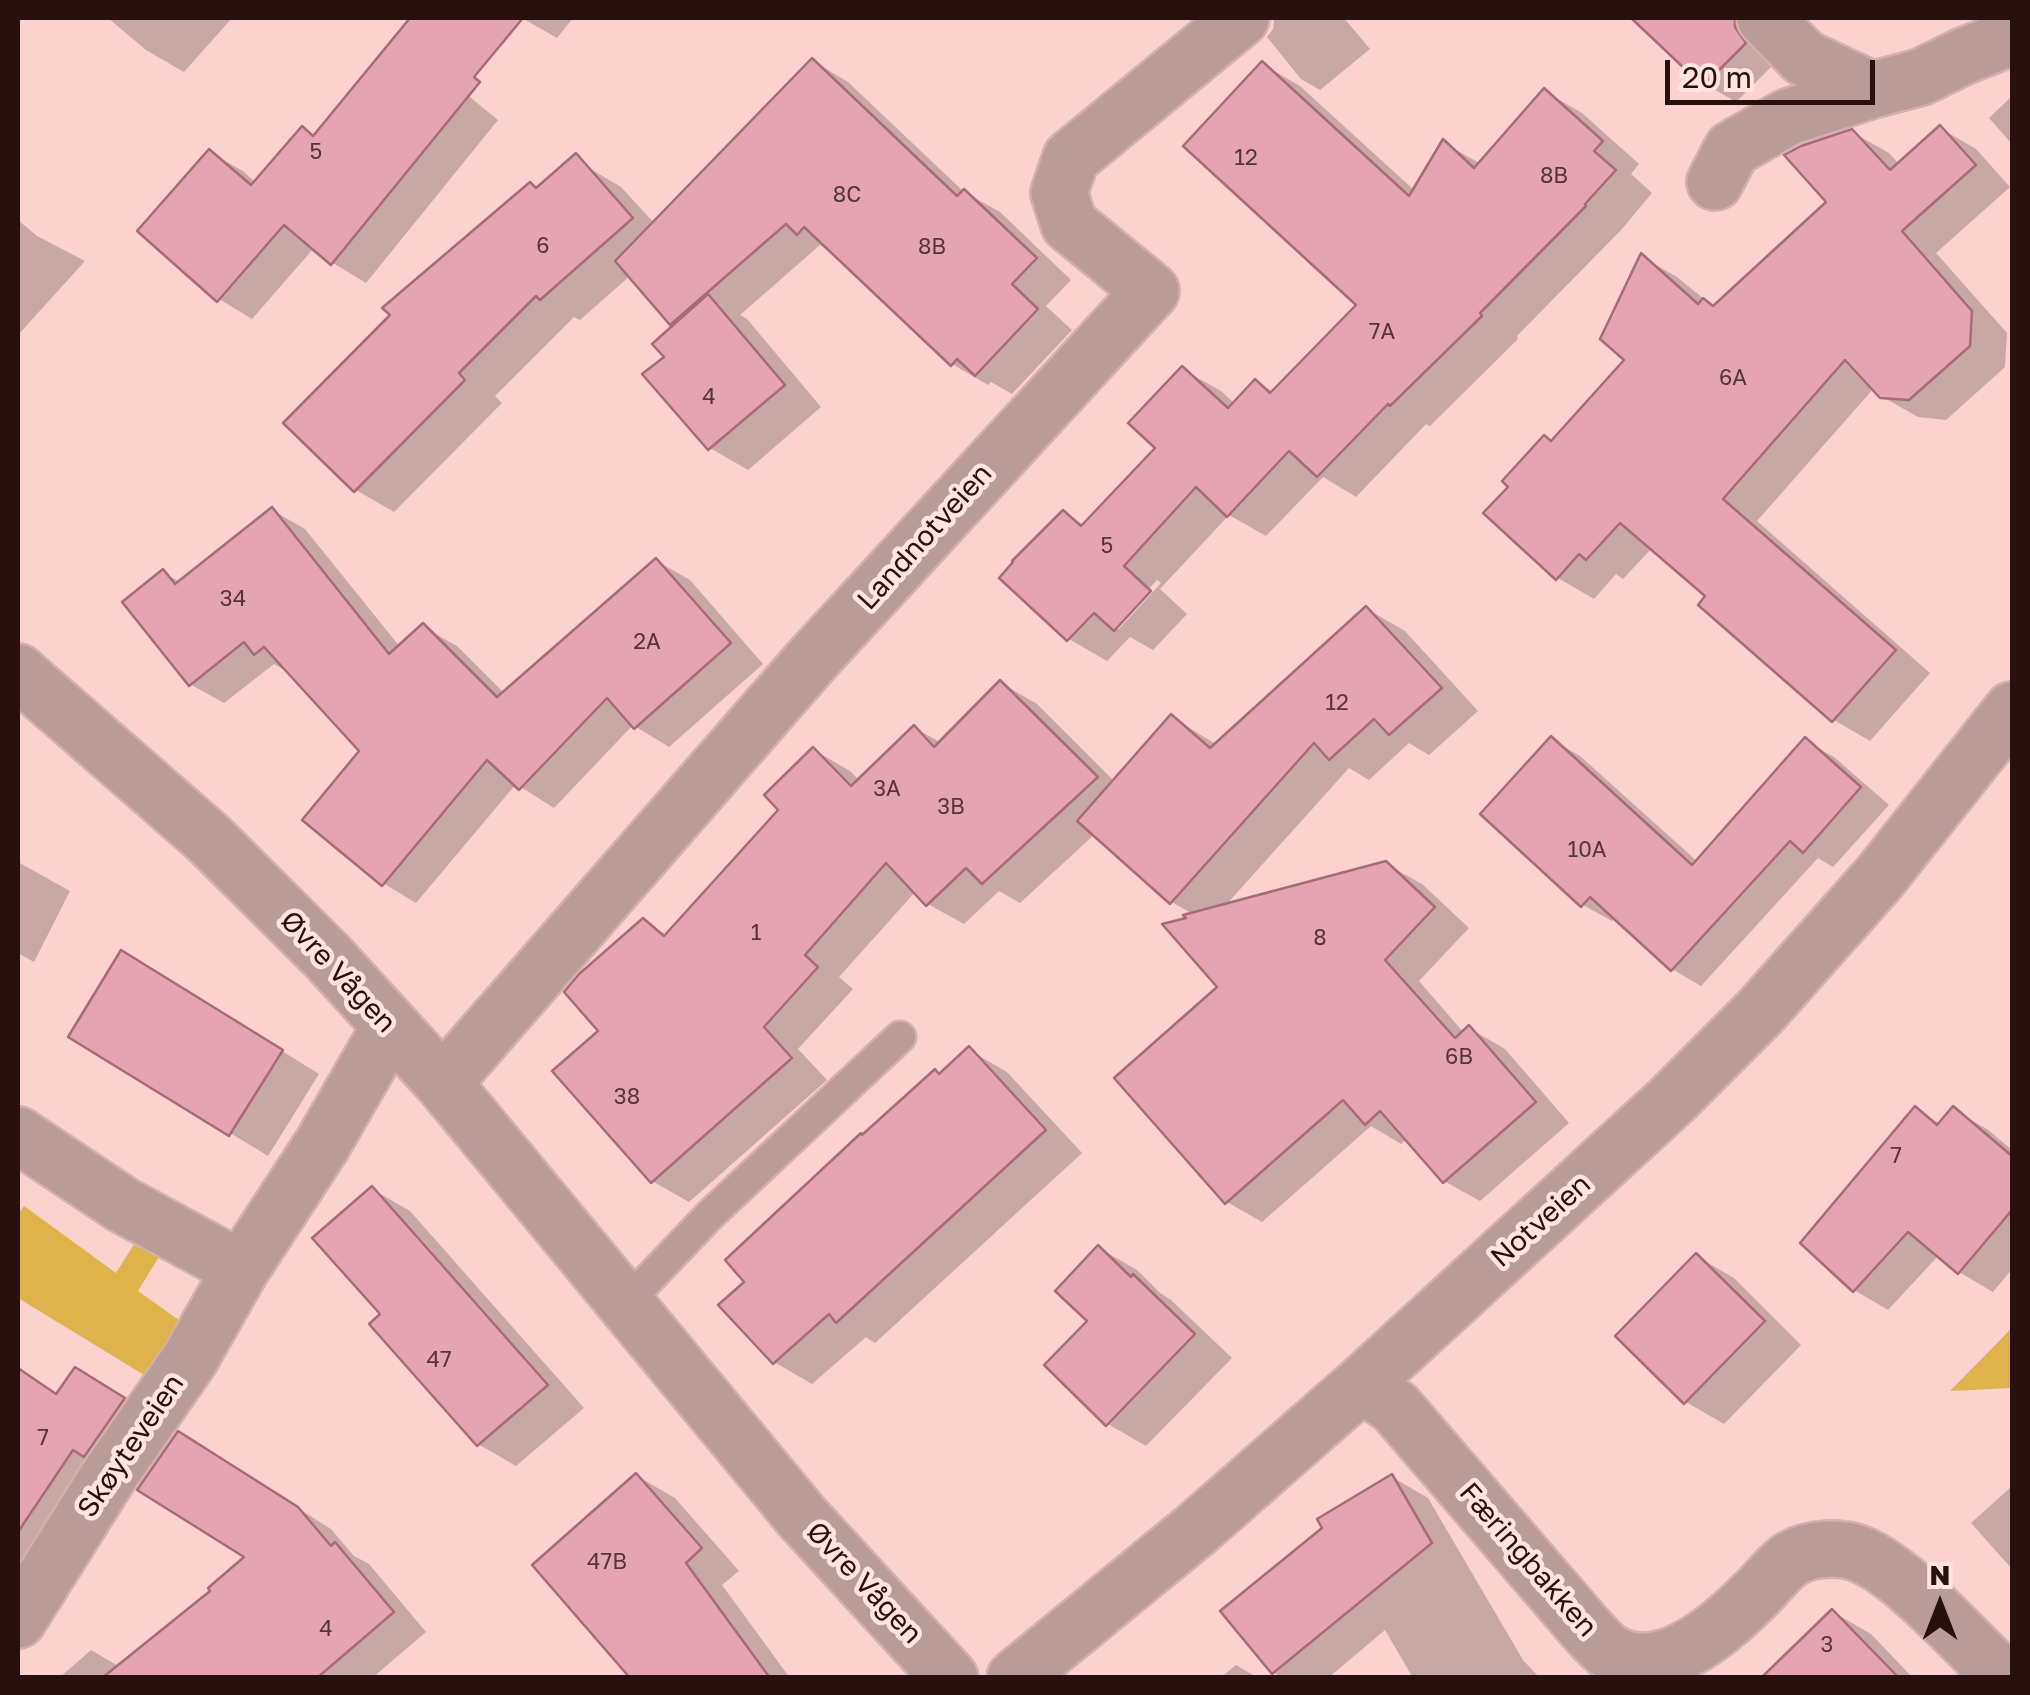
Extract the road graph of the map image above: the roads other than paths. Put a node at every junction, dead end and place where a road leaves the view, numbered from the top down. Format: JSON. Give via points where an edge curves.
{"nodes":[{"id":1,"x":1241,"y":18,"type":"edge"},
{"id":2,"x":1764,"y":18,"type":"edge"},
{"id":3,"x":2012,"y":37,"type":"edge"},
{"id":4,"x":1872,"y":90,"type":"junction"},
{"id":5,"x":1715,"y":182,"type":"dead end"},
{"id":6,"x":18,"y":672,"type":"edge"},
{"id":7,"x":2012,"y":710,"type":"edge"},
{"id":8,"x":390,"y":1026,"type":"junction"},
{"id":9,"x":900,"y":1037,"type":"dead end"},
{"id":10,"x":443,"y":1083,"type":"junction"},
{"id":11,"x":18,"y":1135,"type":"edge"},
{"id":12,"x":242,"y":1268,"type":"junction"},
{"id":13,"x":625,"y":1304,"type":"junction"},
{"id":14,"x":1362,"y":1384,"type":"junction"},
{"id":15,"x":18,"y":1620,"type":"edge"},
{"id":16,"x":950,"y":1678,"type":"edge"},
{"id":17,"x":1015,"y":1678,"type":"edge"},
{"id":18,"x":2004,"y":1678,"type":"edge"}],
"edges":[{"from":1,"to":10,"type":"street","name":"Landnotveien","via":[[1071,158],[1059,194],[1069,224],[1150,291],[810,662]]},
{"from":2,"to":4,"type":"street","via":[[1804,58]]},
{"from":3,"to":4,"type":"street","via":[[1921,77]]},
{"from":4,"to":5,"type":"street","via":[[1788,117],[1732,149]]},
{"from":6,"to":8,"type":"street","name":"Øvre Vågen","via":[[208,837]]},
{"from":7,"to":14,"type":"street","name":"Notveien","via":[[1880,878],[1760,1012],[1633,1138]]},
{"from":8,"to":10,"type":"street","name":"Øvre Vågen"},
{"from":8,"to":12,"type":"street","name":"Skøyteveien"},
{"from":9,"to":13,"type":"lane","via":[[710,1214]]},
{"from":10,"to":13,"type":"street","name":"Øvre Vågen"},
{"from":11,"to":12,"type":"street","via":[[122,1205]]},
{"from":12,"to":15,"type":"street","name":"Skøyteveien"},
{"from":13,"to":16,"type":"street","name":"Øvre Vågen","via":[[802,1516]]},
{"from":14,"to":17,"type":"street","name":"Notveien"},
{"from":14,"to":18,"type":"street","name":"Færingbakken","via":[[1395,1407],[1588,1630],[1626,1659],[1674,1655],[1745,1606],[1788,1560],[1836,1550],[1858,1553],[1910,1588]]}]}
